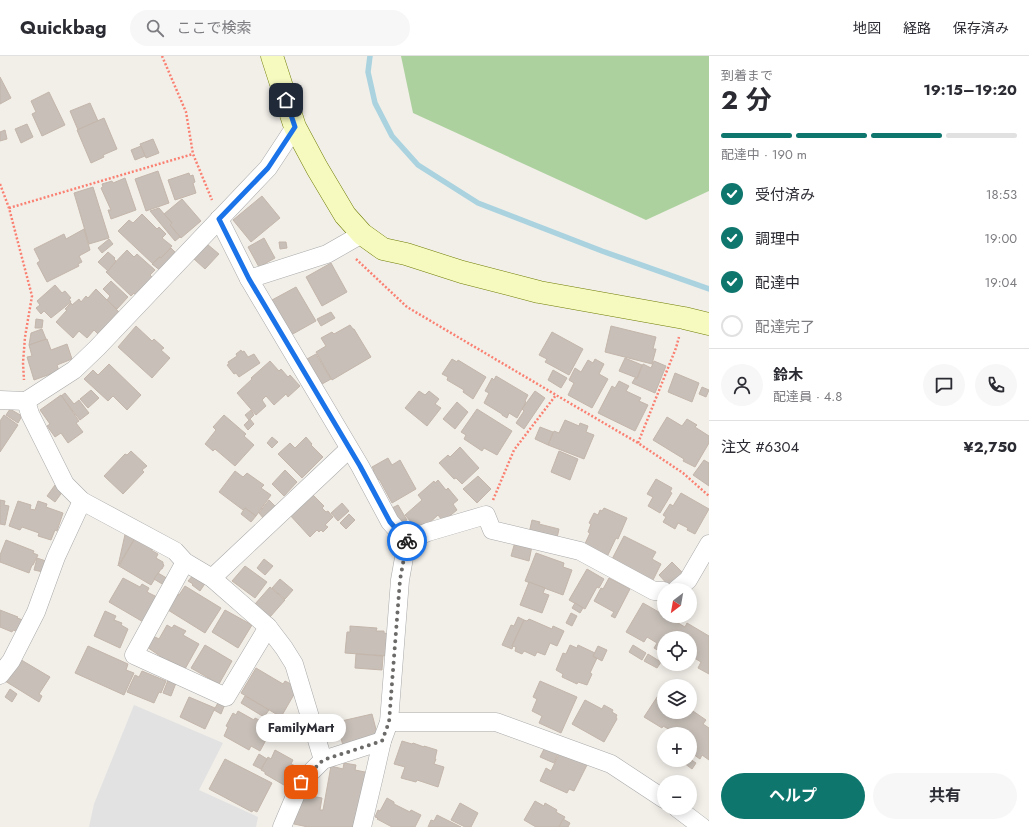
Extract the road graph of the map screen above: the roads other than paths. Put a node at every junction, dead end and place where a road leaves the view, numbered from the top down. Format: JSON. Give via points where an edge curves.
{"nodes":[{"id":1,"x":272,"y":56,"type":"edge"},
{"id":2,"x":295,"y":127,"type":"junction"},
{"id":3,"x":219,"y":219,"type":"junction"},
{"id":4,"x":362,"y":234,"type":"junction"},
{"id":5,"x":249,"y":279,"type":"junction"},
{"id":6,"x":709,"y":324,"type":"edge"},
{"id":7,"x":0,"y":400,"type":"edge"},
{"id":8,"x":26,"y":401,"type":"junction"},
{"id":9,"x":349,"y":448,"type":"junction"},
{"id":10,"x":82,"y":501,"type":"junction"},
{"id":11,"x":407,"y":541,"type":"junction"},
{"id":12,"x":709,"y":544,"type":"edge"},
{"id":13,"x":185,"y":562,"type":"junction"},
{"id":14,"x":212,"y":578,"type":"junction"},
{"id":15,"x":684,"y":583,"type":"edge"},
{"id":16,"x":657,"y":591,"type":"edge"},
{"id":17,"x":268,"y":627,"type":"junction"},
{"id":18,"x":0,"y":675,"type":"edge"},
{"id":19,"x":389,"y":722,"type":"junction"},
{"id":20,"x":382,"y":741,"type":"junction"},
{"id":21,"x":323,"y":760,"type":"junction"},
{"id":22,"x":657,"y":794,"type":"edge"},
{"id":23,"x":686,"y":815,"type":"edge"},
{"id":24,"x":282,"y":827,"type":"edge"},
{"id":25,"x":362,"y":827,"type":"edge"},
{"id":26,"x":702,"y":827,"type":"edge"}],
"edges":[{"from":1,"to":2,"type":"street"},
{"from":2,"to":3,"type":"street","via":[[268,168]]},
{"from":2,"to":4,"type":"street","via":[[345,215]]},
{"from":3,"to":5,"type":"street"},
{"from":3,"to":8,"type":"street","via":[[74,370]]},
{"from":4,"to":5,"type":"street","via":[[327,254]]},
{"from":4,"to":6,"type":"street","via":[[383,249],[539,292]]},
{"from":5,"to":9,"type":"street"},
{"from":7,"to":8,"type":"street"},
{"from":8,"to":10,"type":"street","via":[[64,484]]},
{"from":9,"to":11,"type":"street","via":[[390,522]]},
{"from":9,"to":14,"type":"street"},
{"from":10,"to":13,"type":"street","via":[[175,551]]},
{"from":10,"to":18,"type":"street","via":[[56,557],[36,612],[11,661]]},
{"from":11,"to":16,"type":"street","via":[[486,515],[492,530],[580,551]]},
{"from":11,"to":19,"type":"street","via":[[400,580]]},
{"from":12,"to":15,"type":"street"},
{"from":13,"to":14,"type":"street"},
{"from":13,"to":17,"type":"street","via":[[134,656],[226,697]]},
{"from":14,"to":17,"type":"street"},
{"from":17,"to":21,"type":"street","via":[[294,664]]},
{"from":19,"to":20,"type":"street"},
{"from":19,"to":22,"type":"street","via":[[496,722],[611,764]]},
{"from":20,"to":21,"type":"street"},
{"from":20,"to":25,"type":"street"},
{"from":21,"to":24,"type":"street","via":[[301,782]]},
{"from":23,"to":26,"type":"street"}]}
